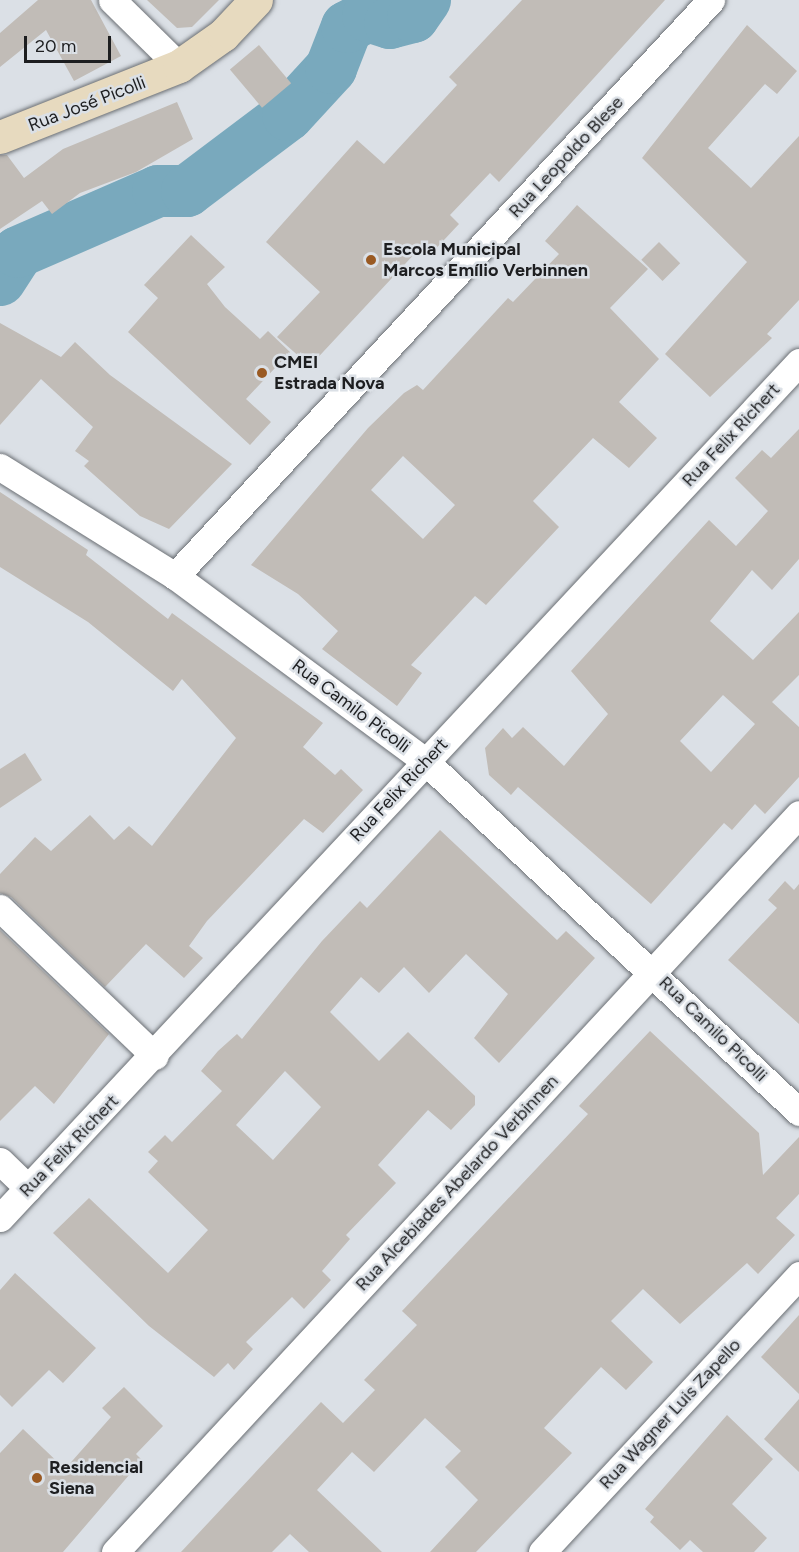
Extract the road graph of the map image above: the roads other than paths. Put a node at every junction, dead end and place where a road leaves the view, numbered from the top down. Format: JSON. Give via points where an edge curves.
{"nodes":[{"id":1,"x":112,"y":0,"type":"edge"},
{"id":2,"x":256,"y":0,"type":"edge"},
{"id":3,"x":711,"y":0,"type":"edge"},
{"id":4,"x":179,"y":66,"type":"junction"},
{"id":5,"x":0,"y":136,"type":"edge"},
{"id":6,"x":799,"y":362,"type":"edge"},
{"id":7,"x":0,"y":467,"type":"edge"},
{"id":8,"x":175,"y":576,"type":"junction"},
{"id":9,"x":425,"y":761,"type":"junction"},
{"id":10,"x":799,"y":814,"type":"edge"},
{"id":11,"x":0,"y":908,"type":"edge"},
{"id":12,"x":653,"y":971,"type":"junction"},
{"id":13,"x":155,"y":1056,"type":"junction"},
{"id":14,"x":799,"y":1112,"type":"edge"},
{"id":15,"x":0,"y":1161,"type":"edge"},
{"id":16,"x":11,"y":1199,"type":"edge"},
{"id":17,"x":799,"y":1275,"type":"edge"},
{"id":18,"x":115,"y":1552,"type":"edge"},
{"id":19,"x":542,"y":1552,"type":"edge"}],
"edges":[{"from":1,"to":4,"type":"street"},
{"from":2,"to":4,"type":"street","name":"Rua José Picolli","via":[[223,35]]},
{"from":3,"to":8,"type":"street","name":"Rua Leopoldo Blese"},
{"from":4,"to":5,"type":"street","name":"Rua José Picolli"},
{"from":6,"to":9,"type":"street","name":"Rua Felix Richert"},
{"from":7,"to":8,"type":"street","name":"Rua Camilo Picolli"},
{"from":8,"to":9,"type":"street","name":"Rua Camilo Picolli"},
{"from":9,"to":12,"type":"street","name":"Rua Camilo Picolli"},
{"from":9,"to":13,"type":"street","name":"Rua Felix Richert"},
{"from":10,"to":12,"type":"street","name":"Rua Alcebiades Abelardo Verbinnen"},
{"from":11,"to":13,"type":"street"},
{"from":12,"to":14,"type":"street","name":"Rua Camilo Picolli"},
{"from":12,"to":18,"type":"street","name":"Rua Alcebiades Abelardo Verbinnen"},
{"from":13,"to":16,"type":"street","name":"Rua Felix Richert"},
{"from":15,"to":16,"type":"street"},
{"from":17,"to":19,"type":"street","name":"Rua Wagner Luis Zapello"}]}
